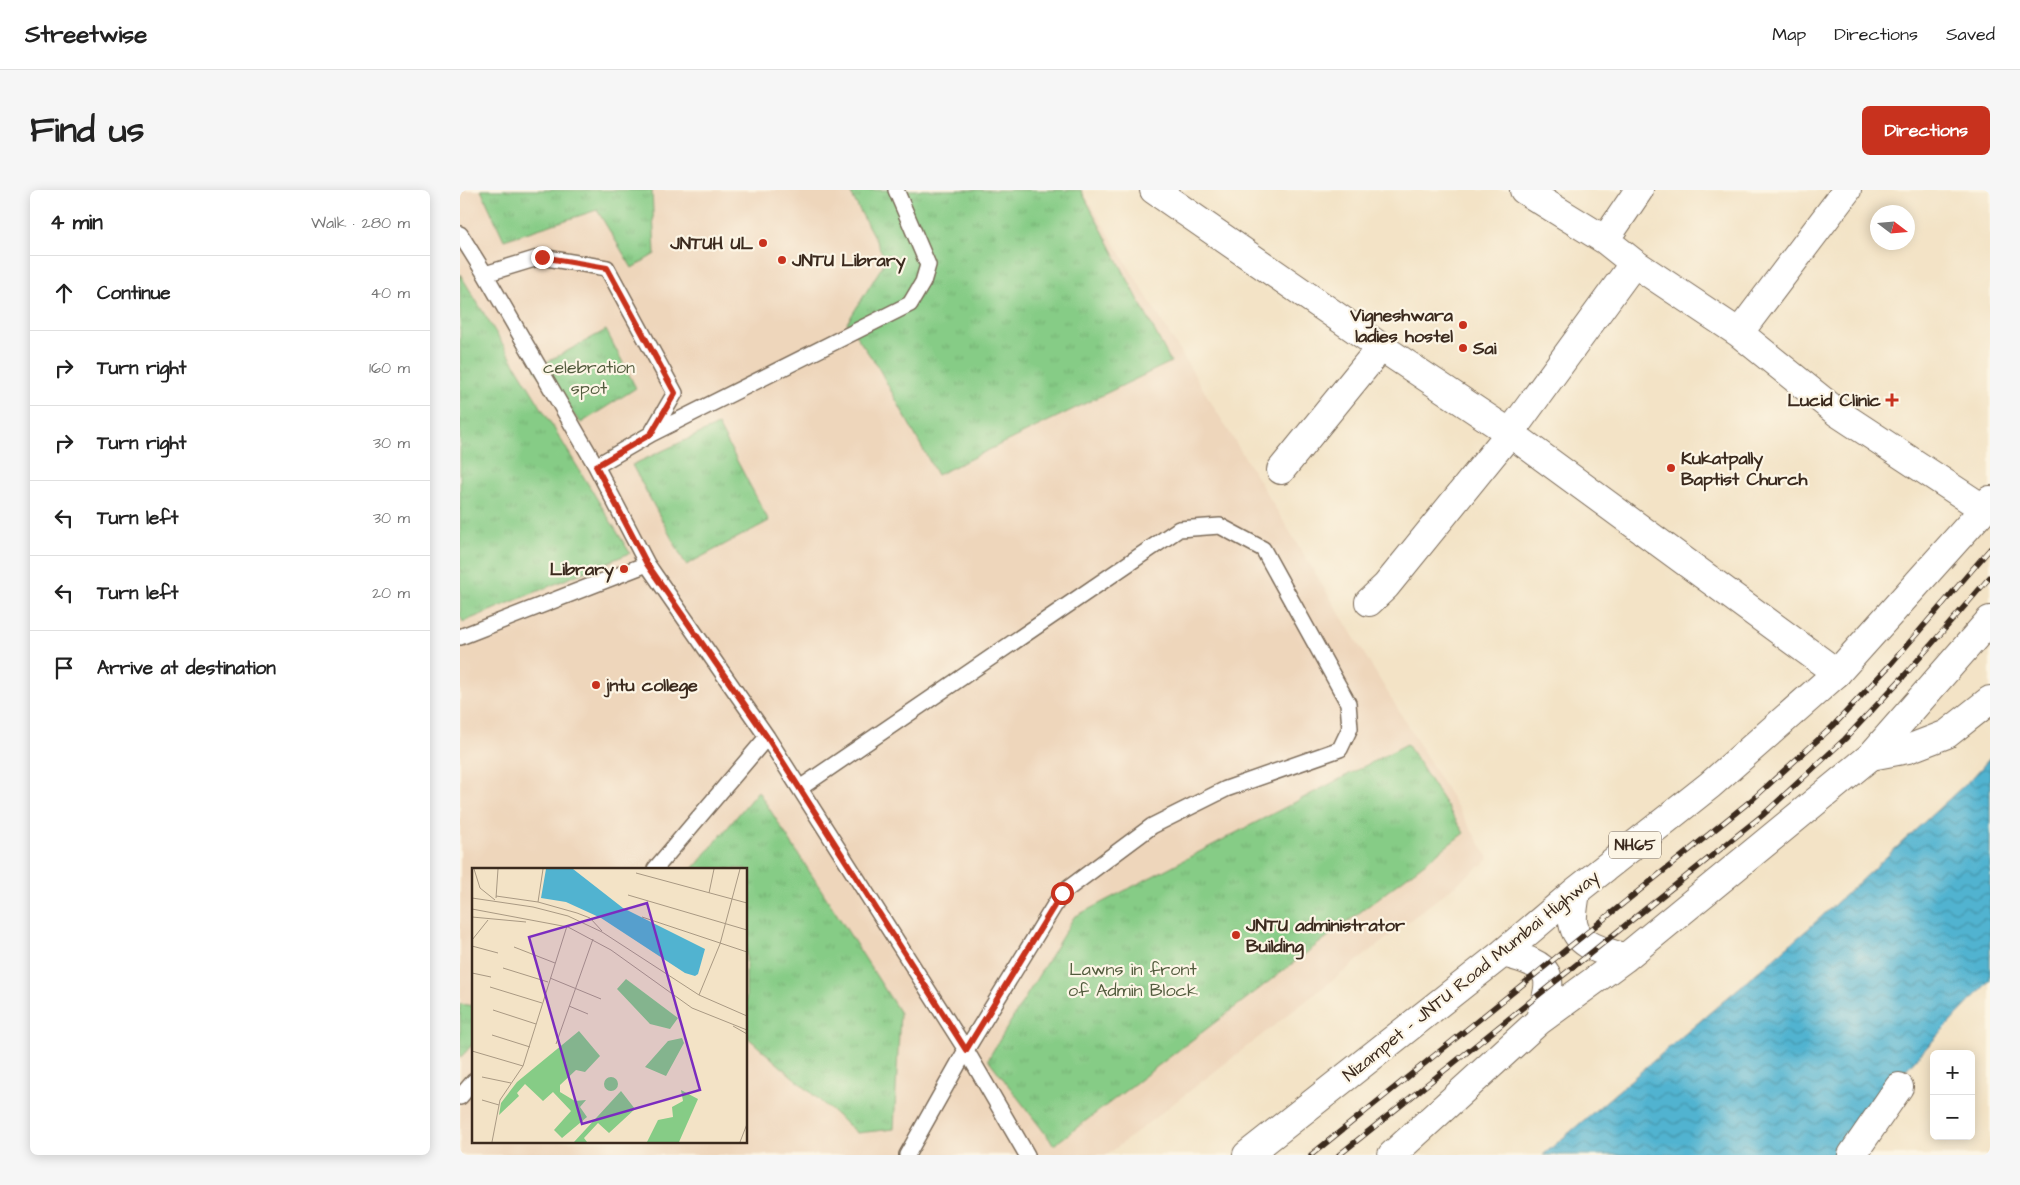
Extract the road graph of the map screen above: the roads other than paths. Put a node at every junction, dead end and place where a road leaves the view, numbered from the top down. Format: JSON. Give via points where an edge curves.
{"nodes":[{"id":1,"x":896,"y":190,"type":"edge"},
{"id":2,"x":1154,"y":190,"type":"edge"},
{"id":3,"x":1524,"y":190,"type":"edge"},
{"id":4,"x":1639,"y":190,"type":"edge"},
{"id":5,"x":1848,"y":190,"type":"edge"},
{"id":6,"x":460,"y":234,"type":"edge"},
{"id":7,"x":1605,"y":240,"type":"junction"},
{"id":8,"x":1634,"y":263,"type":"junction"},
{"id":9,"x":485,"y":274,"type":"junction"},
{"id":10,"x":1739,"y":333,"type":"junction"},
{"id":11,"x":1381,"y":347,"type":"junction"},
{"id":12,"x":1510,"y":433,"type":"junction"},
{"id":13,"x":651,"y":434,"type":"junction"},
{"id":14,"x":596,"y":466,"type":"junction"},
{"id":15,"x":1282,"y":470,"type":"dead end"},
{"id":16,"x":1988,"y":501,"type":"edge"},
{"id":17,"x":647,"y":564,"type":"junction"},
{"id":18,"x":1368,"y":602,"type":"dead end"},
{"id":19,"x":1990,"y":620,"type":"edge"},
{"id":20,"x":460,"y":637,"type":"edge"},
{"id":21,"x":1836,"y":673,"type":"junction"},
{"id":22,"x":1990,"y":700,"type":"edge"},
{"id":23,"x":767,"y":737,"type":"junction"},
{"id":24,"x":1871,"y":756,"type":"junction"},
{"id":25,"x":800,"y":788,"type":"junction"},
{"id":26,"x":656,"y":868,"type":"edge"},
{"id":27,"x":1576,"y":891,"type":"junction"},
{"id":28,"x":1504,"y":953,"type":"junction"},
{"id":29,"x":1625,"y":958,"type":"junction"},
{"id":30,"x":1539,"y":1020,"type":"junction"},
{"id":31,"x":966,"y":1050,"type":"junction"},
{"id":32,"x":472,"y":1083,"type":"edge"},
{"id":33,"x":1900,"y":1087,"type":"dead end"},
{"id":34,"x":460,"y":1097,"type":"edge"},
{"id":35,"x":907,"y":1155,"type":"edge"},
{"id":36,"x":1027,"y":1155,"type":"edge"},
{"id":37,"x":1247,"y":1155,"type":"edge"},
{"id":38,"x":1392,"y":1155,"type":"edge"},
{"id":39,"x":1852,"y":1155,"type":"edge"}],
"edges":[{"from":1,"to":13,"type":"lane","via":[[928,265],[923,282],[910,304]]},
{"from":2,"to":11,"type":"main road"},
{"from":3,"to":7,"type":"main road"},
{"from":4,"to":7,"type":"main road"},
{"from":5,"to":10,"type":"main road"},
{"from":6,"to":9,"type":"lane"},
{"from":7,"to":8,"type":"main road"},
{"from":8,"to":10,"type":"main road"},
{"from":8,"to":12,"type":"main road"},
{"from":9,"to":13,"type":"lane","via":[[542,257],[607,268],[675,393]]},
{"from":9,"to":14,"type":"lane"},
{"from":10,"to":16,"type":"main road","via":[[1838,413]]},
{"from":11,"to":12,"type":"main road"},
{"from":11,"to":15,"type":"main road"},
{"from":12,"to":18,"type":"main road","via":[[1386,586]]},
{"from":12,"to":21,"type":"main road"},
{"from":13,"to":14,"type":"lane"},
{"from":14,"to":17,"type":"lane"},
{"from":16,"to":21,"type":"main road","name":"Nizampet - JNTU Road Mumbai Highway","number":"NH65"},
{"from":17,"to":20,"type":"lane"},
{"from":17,"to":23,"type":"lane"},
{"from":19,"to":24,"type":"main road"},
{"from":21,"to":27,"type":"main road","name":"Nizampet - JNTU Road Mumbai Highway","number":"NH65","via":[[1710,785]]},
{"from":22,"to":24,"type":"main road","via":[[1946,734],[1908,749]]},
{"from":23,"to":25,"type":"lane"},
{"from":23,"to":26,"type":"lane"},
{"from":24,"to":29,"type":"main road"},
{"from":25,"to":31,"type":"lane"},
{"from":25,"to":31,"type":"lane","via":[[1179,529],[1220,526],[1262,549],[1348,703],[1350,728],[1340,749],[1226,789],[1152,826],[1062,893]]},
{"from":27,"to":28,"type":"main road","name":"Nizampet - JNTU Road Mumbai Highway","number":"NH65"},
{"from":27,"to":29,"type":"main road","via":[[1573,921],[1576,935],[1588,945]]},
{"from":28,"to":30,"type":"main road","via":[[1540,966],[1548,978],[1548,994]]},
{"from":28,"to":37,"type":"main road","name":"Nizampet - JNTU Road Mumbai Highway","number":"NH65"},
{"from":29,"to":30,"type":"main road"},
{"from":30,"to":38,"type":"main road"},
{"from":31,"to":35,"type":"lane"},
{"from":31,"to":36,"type":"lane"},
{"from":32,"to":34,"type":"lane"},
{"from":33,"to":39,"type":"main road"}]}
